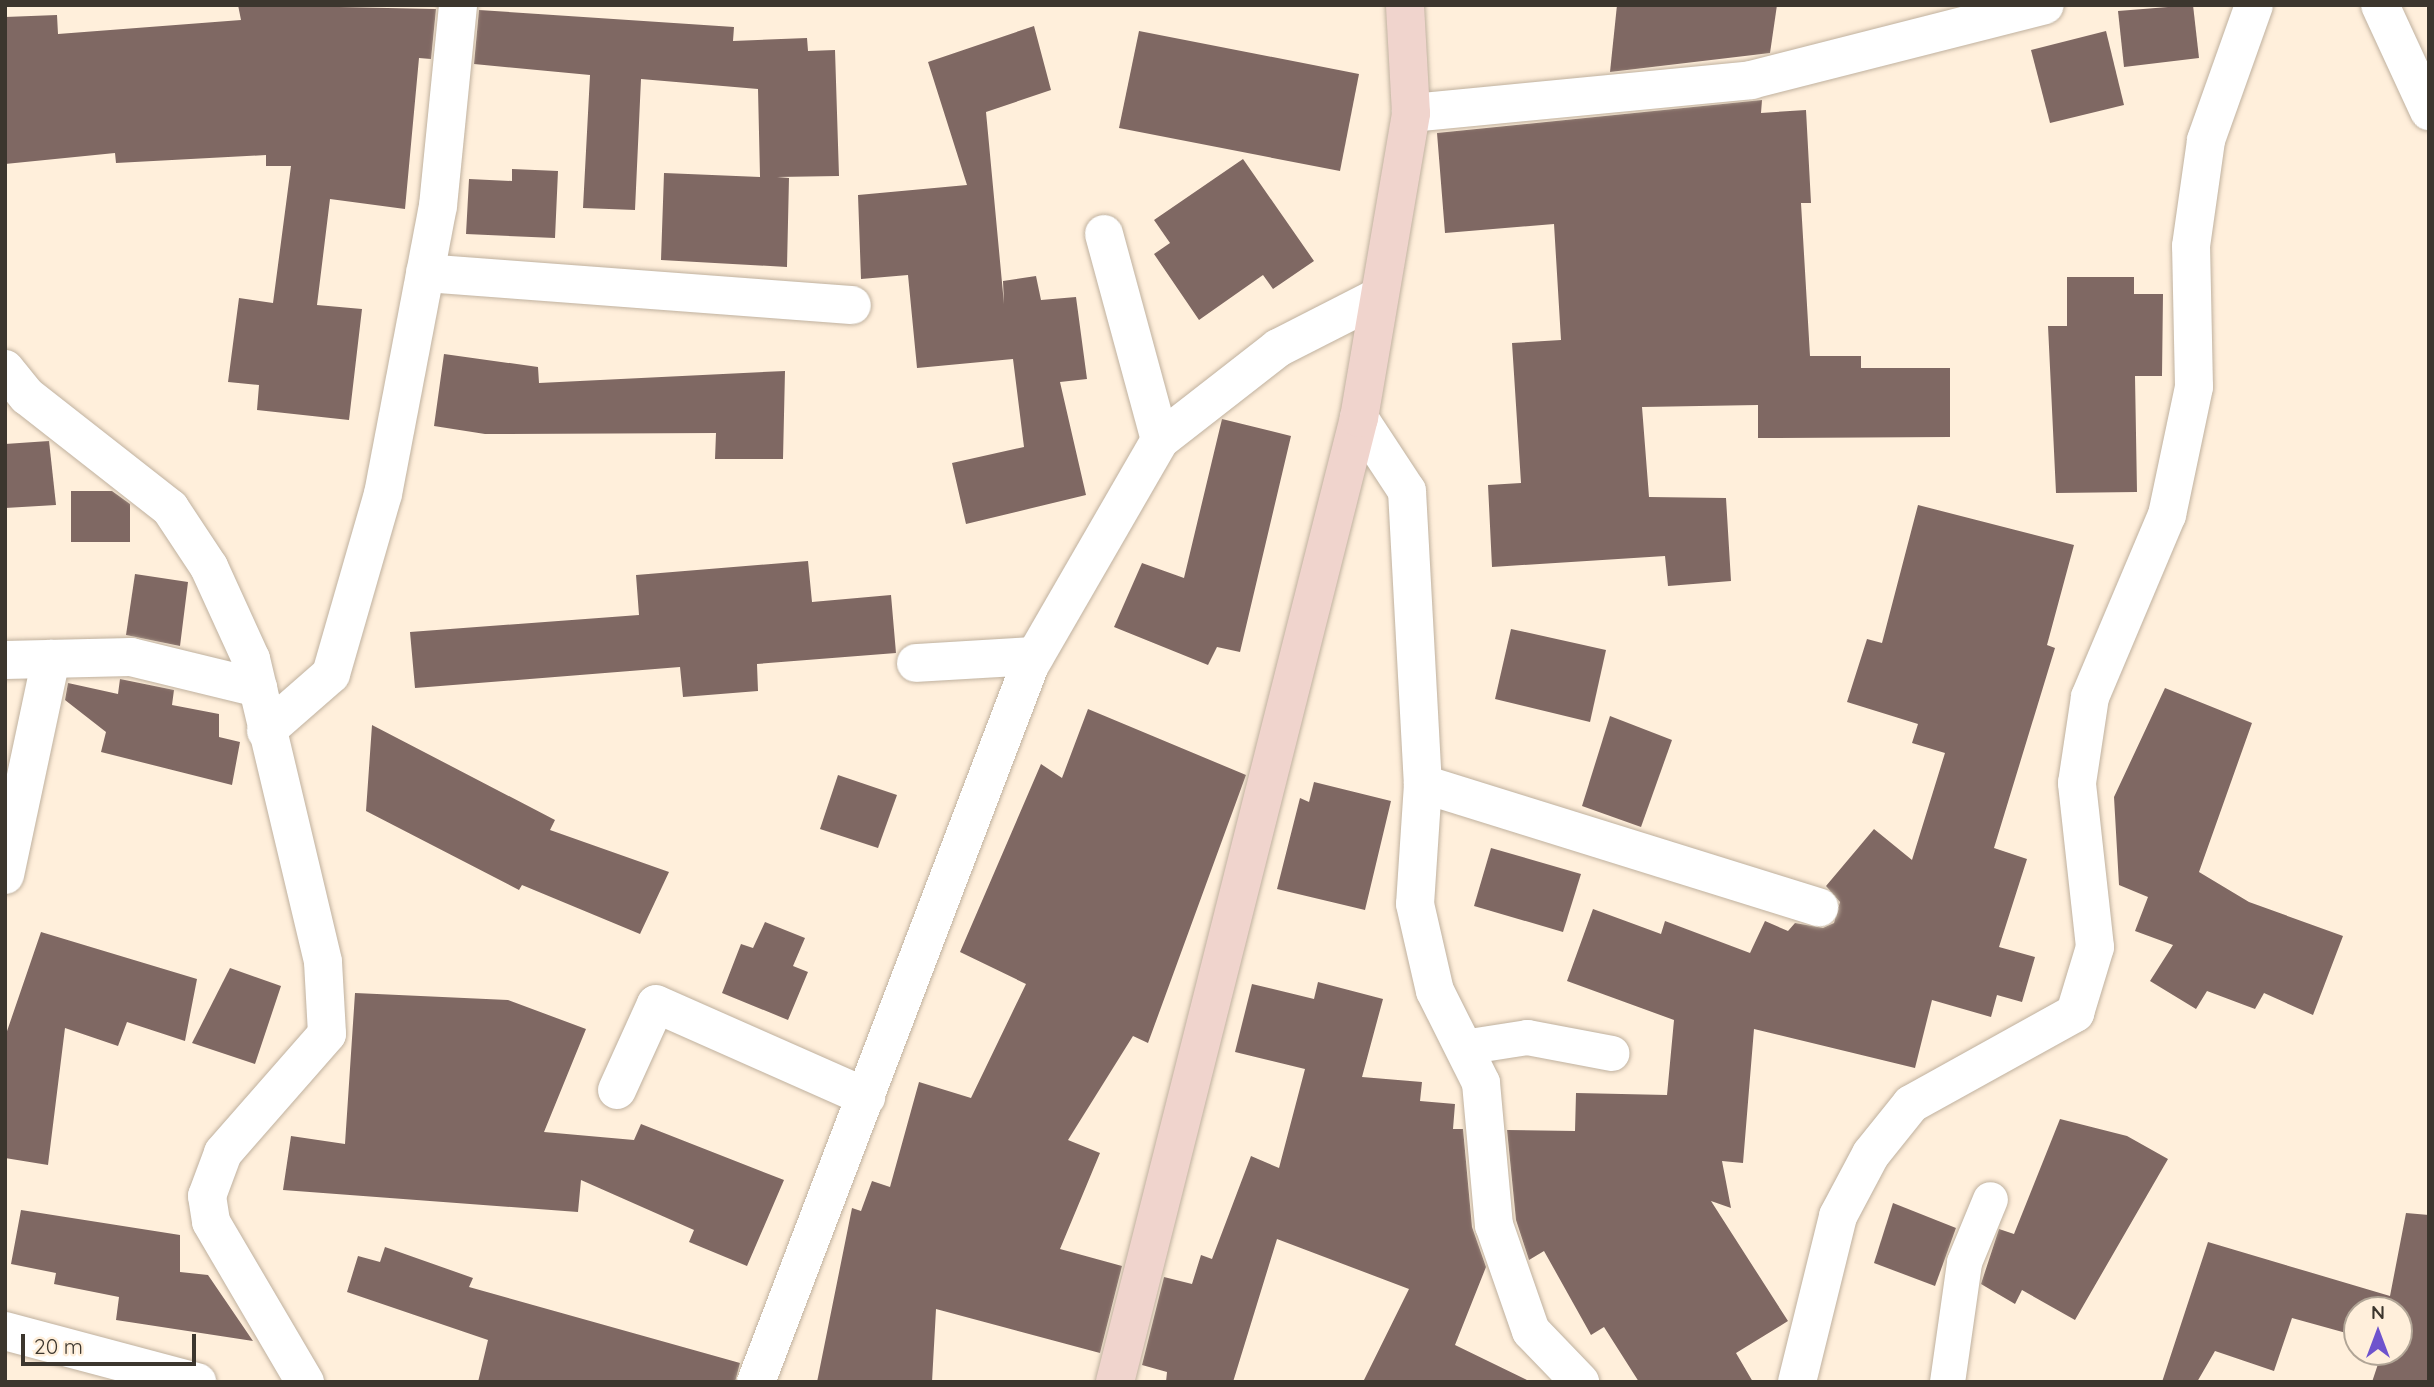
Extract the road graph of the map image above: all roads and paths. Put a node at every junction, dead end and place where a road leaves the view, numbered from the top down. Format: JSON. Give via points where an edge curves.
{"nodes":[{"id":1,"x":458,"y":5,"type":"edge"},
{"id":2,"x":1405,"y":5,"type":"edge"},
{"id":3,"x":2045,"y":5,"type":"edge"},
{"id":4,"x":2254,"y":5,"type":"edge"},
{"id":5,"x":2380,"y":5,"type":"edge"},
{"id":6,"x":1971,"y":16,"type":"edge"},
{"id":7,"x":2429,"y":111,"type":"edge"},
{"id":8,"x":1411,"y":113,"type":"junction"},
{"id":9,"x":1104,"y":234,"type":"dead end"},
{"id":10,"x":425,"y":272,"type":"junction"},
{"id":11,"x":1378,"y":297,"type":"junction"},
{"id":12,"x":852,"y":306,"type":"dead end"},
{"id":13,"x":5,"y":369,"type":"edge"},
{"id":14,"x":1359,"y":418,"type":"junction"},
{"id":15,"x":1160,"y":440,"type":"junction"},
{"id":16,"x":1035,"y":656,"type":"junction"},
{"id":17,"x":51,"y":659,"type":"junction"},
{"id":18,"x":5,"y":660,"type":"edge"},
{"id":19,"x":916,"y":663,"type":"dead end"},
{"id":20,"x":258,"y":688,"type":"junction"},
{"id":21,"x":266,"y":731,"type":"junction"},
{"id":22,"x":1423,"y":784,"type":"junction"},
{"id":23,"x":5,"y":875,"type":"edge"},
{"id":24,"x":1819,"y":907,"type":"dead end"},
{"id":25,"x":1463,"y":1047,"type":"junction"},
{"id":26,"x":1612,"y":1053,"type":"dead end"},
{"id":27,"x":617,"y":1090,"type":"dead end"},
{"id":28,"x":866,"y":1097,"type":"junction"},
{"id":29,"x":1990,"y":1199,"type":"dead end"},
{"id":30,"x":5,"y":1331,"type":"edge"},
{"id":31,"x":197,"y":1382,"type":"edge"},
{"id":32,"x":305,"y":1382,"type":"edge"},
{"id":33,"x":757,"y":1382,"type":"edge"},
{"id":34,"x":1115,"y":1382,"type":"edge"},
{"id":35,"x":1580,"y":1382,"type":"edge"},
{"id":36,"x":1797,"y":1382,"type":"edge"},
{"id":37,"x":1947,"y":1382,"type":"edge"}],
"edges":[{"from":1,"to":10,"type":"street"},
{"from":2,"to":8,"type":"street"},
{"from":3,"to":6,"type":"street"},
{"from":4,"to":36,"type":"street","via":[[2206,140],[2190,246],[2194,387],[2167,515],[2090,697],[2077,783],[2095,947],[2075,1013],[1911,1104],[1871,1154],[1838,1216]]},
{"from":5,"to":7,"type":"street"},
{"from":6,"to":8,"type":"street","via":[[1751,80]]},
{"from":8,"to":11,"type":"street"},
{"from":9,"to":15,"type":"street"},
{"from":10,"to":12,"type":"street"},
{"from":10,"to":21,"type":"street","via":[[383,494],[331,674]]},
{"from":11,"to":14,"type":"street"},
{"from":11,"to":15,"type":"street","via":[[1278,348]]},
{"from":13,"to":20,"type":"street","via":[[27,396],[170,508],[209,567],[251,659]]},
{"from":14,"to":22,"type":"street","via":[[1407,491]]},
{"from":14,"to":34,"type":"street"},
{"from":15,"to":16,"type":"street"},
{"from":16,"to":19,"type":"street"},
{"from":16,"to":28,"type":"street"},
{"from":17,"to":18,"type":"street"},
{"from":17,"to":20,"type":"street","via":[[131,657]]},
{"from":17,"to":23,"type":"street"},
{"from":20,"to":21,"type":"street"},
{"from":21,"to":32,"type":"street","via":[[323,962],[327,1034],[223,1153],[207,1196],[211,1222]]},
{"from":22,"to":24,"type":"street"},
{"from":22,"to":25,"type":"street","via":[[1415,904],[1435,991]]},
{"from":25,"to":26,"type":"lane","via":[[1527,1037]]},
{"from":25,"to":35,"type":"street","via":[[1481,1083],[1494,1225],[1531,1331]]},
{"from":27,"to":28,"type":"street","via":[[656,1004]]},
{"from":28,"to":33,"type":"street"},
{"from":29,"to":37,"type":"lane","via":[[1964,1262]]},
{"from":30,"to":31,"type":"street"}]}
